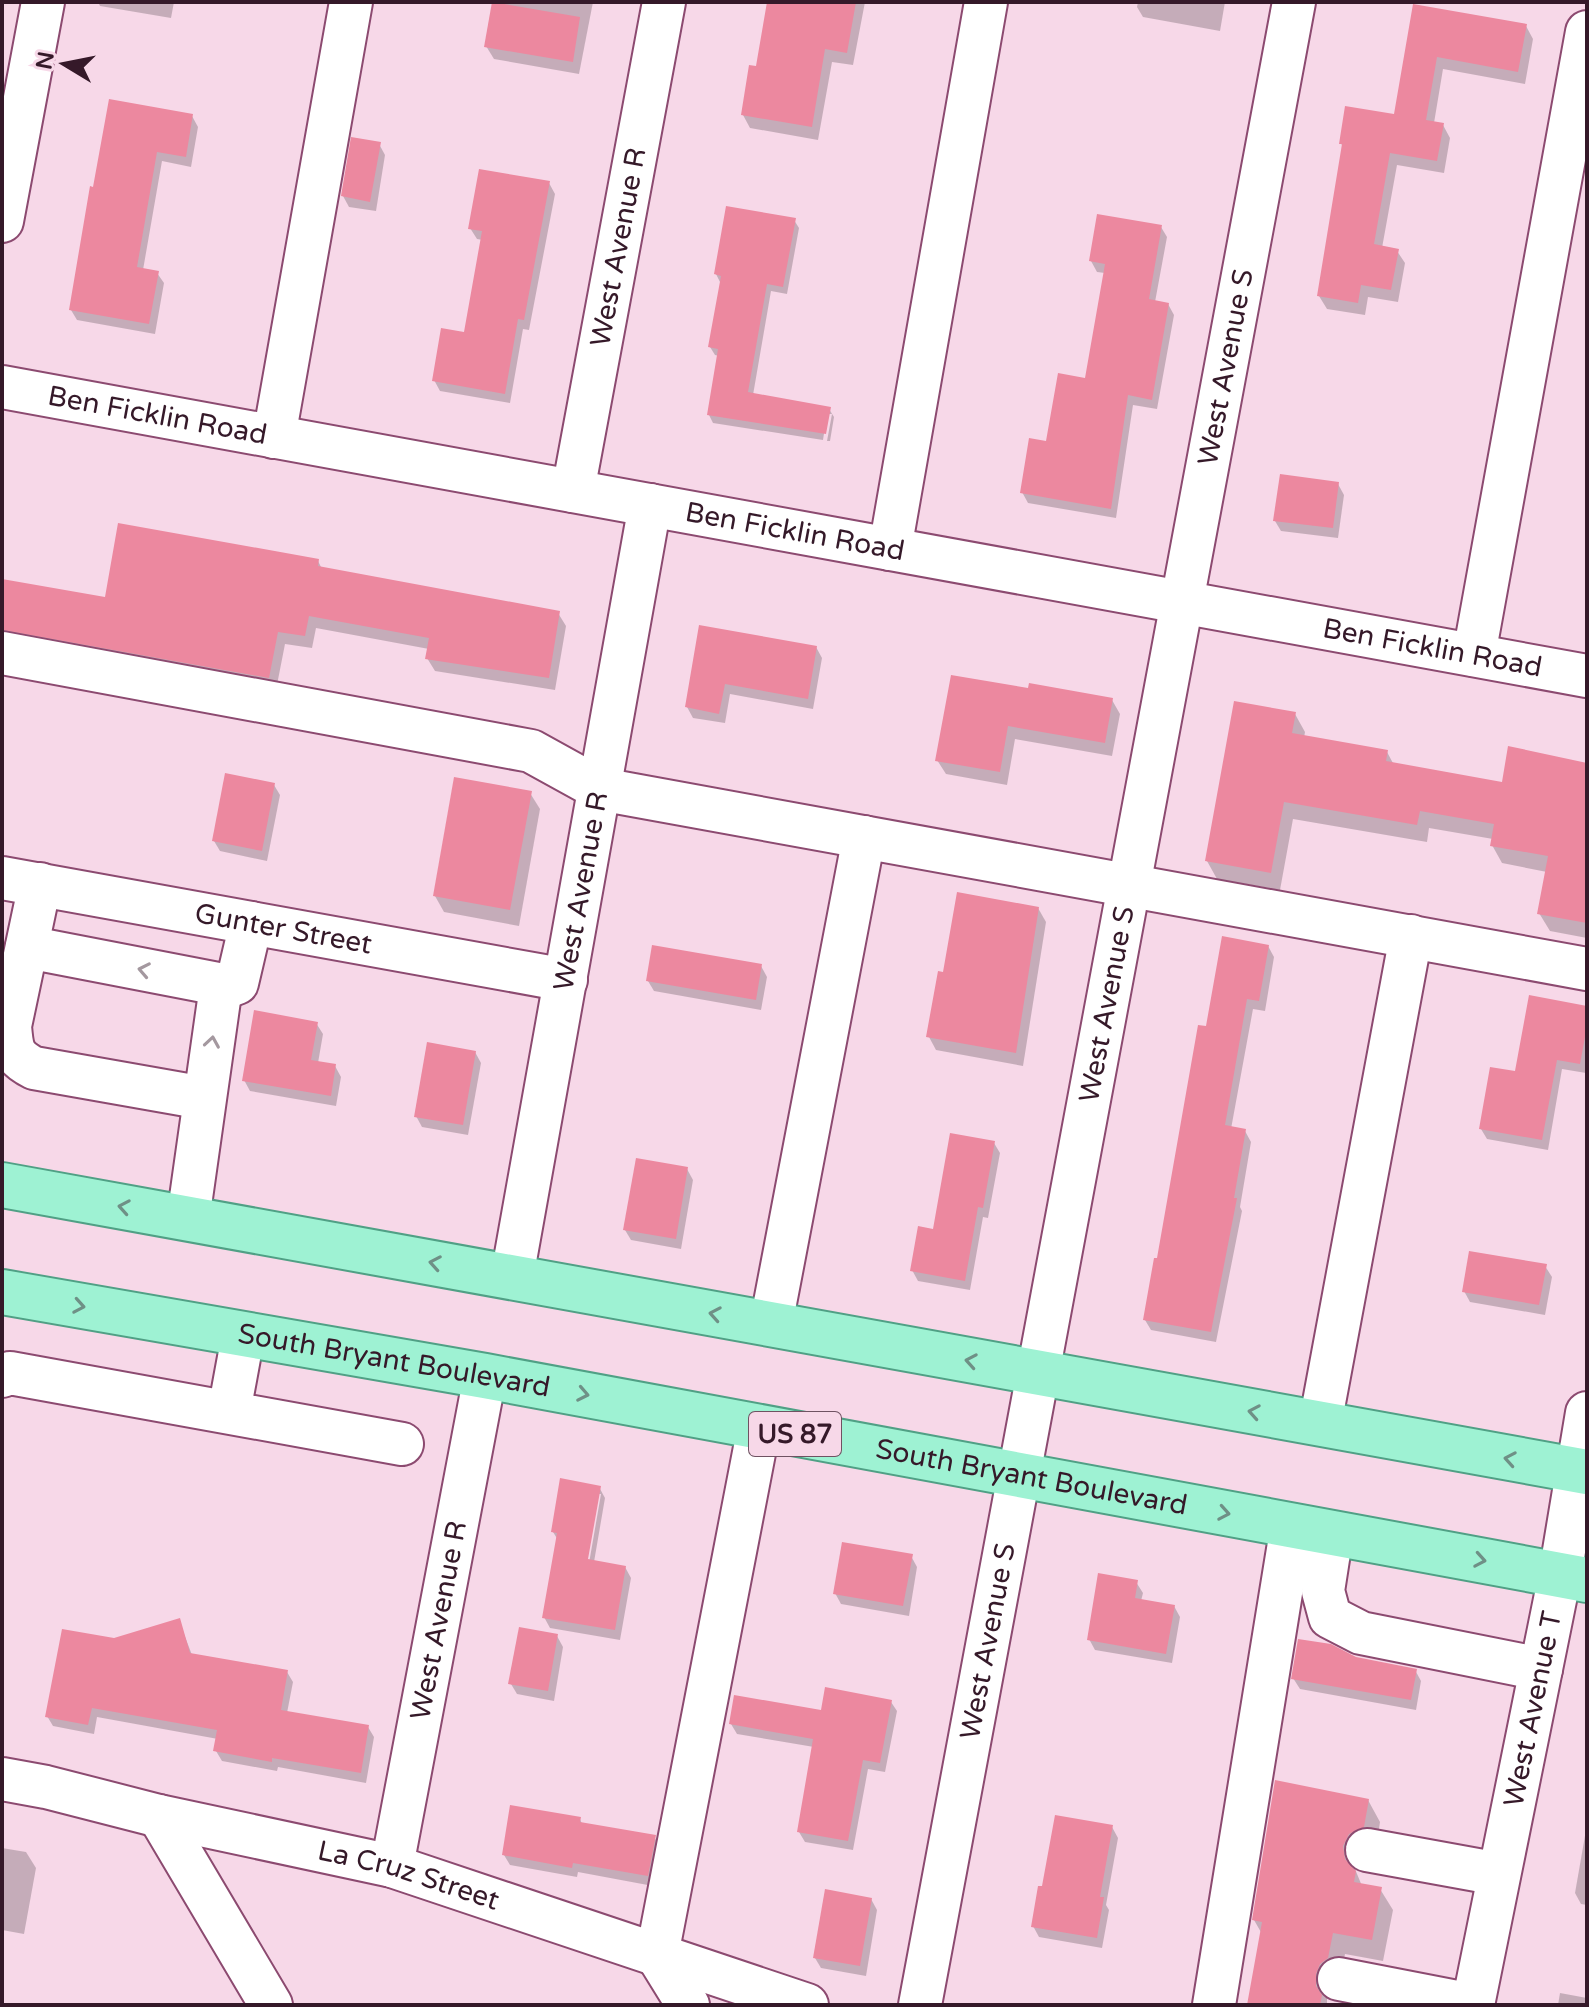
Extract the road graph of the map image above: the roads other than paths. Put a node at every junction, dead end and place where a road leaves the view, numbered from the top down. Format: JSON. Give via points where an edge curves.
{"nodes":[{"id":1,"x":43,"y":2,"type":"edge"},
{"id":2,"x":351,"y":2,"type":"edge"},
{"id":3,"x":664,"y":2,"type":"edge"},
{"id":4,"x":986,"y":2,"type":"edge"},
{"id":5,"x":1294,"y":2,"type":"edge"},
{"id":6,"x":1587,"y":32,"type":"edge"},
{"id":7,"x":2,"y":221,"type":"edge"},
{"id":8,"x":2,"y":387,"type":"edge"},
{"id":9,"x":274,"y":437,"type":"junction"},
{"id":10,"x":573,"y":491,"type":"junction"},
{"id":11,"x":650,"y":505,"type":"junction"},
{"id":12,"x":890,"y":549,"type":"junction"},
{"id":13,"x":1182,"y":602,"type":"junction"},
{"id":14,"x":2,"y":653,"type":"edge"},
{"id":15,"x":1474,"y":655,"type":"junction"},
{"id":16,"x":1587,"y":676,"type":"edge"},
{"id":17,"x":600,"y":789,"type":"junction"},
{"id":18,"x":864,"y":837,"type":"junction"},
{"id":19,"x":21,"y":881,"type":"edge"},
{"id":20,"x":1129,"y":885,"type":"junction"},
{"id":21,"x":251,"y":923,"type":"junction"},
{"id":22,"x":1411,"y":936,"type":"junction"},
{"id":23,"x":27,"y":947,"type":"junction"},
{"id":24,"x":1587,"y":969,"type":"edge"},
{"id":25,"x":566,"y":980,"type":"junction"},
{"id":26,"x":221,"y":986,"type":"junction"},
{"id":27,"x":204,"y":1098,"type":"junction"},
{"id":28,"x":2,"y":1185,"type":"edge"},
{"id":29,"x":188,"y":1219,"type":"junction"},
{"id":30,"x":512,"y":1277,"type":"junction"},
{"id":31,"x":2,"y":1292,"type":"edge"},
{"id":32,"x":771,"y":1324,"type":"junction"},
{"id":33,"x":243,"y":1336,"type":"junction"},
{"id":34,"x":1037,"y":1373,"type":"junction"},
{"id":35,"x":2,"y":1376,"type":"edge"},
{"id":36,"x":485,"y":1376,"type":"junction"},
{"id":37,"x":229,"y":1412,"type":"junction"},
{"id":38,"x":1587,"y":1413,"type":"edge"},
{"id":39,"x":1320,"y":1424,"type":"junction"},
{"id":40,"x":759,"y":1427,"type":"junction"},
{"id":41,"x":402,"y":1444,"type":"dead end"},
{"id":42,"x":1582,"y":1472,"type":"edge"},
{"id":43,"x":1019,"y":1476,"type":"junction"},
{"id":44,"x":1312,"y":1529,"type":"junction"},
{"id":45,"x":1573,"y":1577,"type":"edge"},
{"id":46,"x":1541,"y":1669,"type":"junction"},
{"id":47,"x":2,"y":1779,"type":"edge"},
{"id":48,"x":159,"y":1816,"type":"junction"},
{"id":49,"x":1367,"y":1850,"type":"dead end"},
{"id":50,"x":392,"y":1866,"type":"junction"},
{"id":51,"x":1499,"y":1874,"type":"junction"},
{"id":52,"x":657,"y":1955,"type":"junction"},
{"id":53,"x":1339,"y":1979,"type":"dead end"},
{"id":54,"x":271,"y":2005,"type":"edge"},
{"id":55,"x":688,"y":2005,"type":"edge"},
{"id":56,"x":807,"y":2005,"type":"edge"},
{"id":57,"x":920,"y":2005,"type":"edge"},
{"id":58,"x":1214,"y":2005,"type":"edge"},
{"id":59,"x":1473,"y":2005,"type":"edge"}],
"edges":[{"from":1,"to":7,"type":"street"},
{"from":2,"to":9,"type":"street"},
{"from":3,"to":10,"type":"street","name":"West Avenue R"},
{"from":4,"to":12,"type":"street"},
{"from":5,"to":13,"type":"street","name":"West Avenue S"},
{"from":6,"to":15,"type":"street"},
{"from":8,"to":9,"type":"street","name":"Ben Ficklin Road"},
{"from":9,"to":10,"type":"street","name":"Ben Ficklin Road"},
{"from":10,"to":11,"type":"street","name":"Ben Ficklin Road"},
{"from":11,"to":12,"type":"street","name":"Ben Ficklin Road"},
{"from":11,"to":17,"type":"street","name":"West Avenue R"},
{"from":12,"to":13,"type":"street","name":"Ben Ficklin Road"},
{"from":13,"to":15,"type":"street","name":"Ben Ficklin Road"},
{"from":13,"to":20,"type":"street","name":"West Avenue S"},
{"from":14,"to":17,"type":"street","via":[[531,751]]},
{"from":15,"to":16,"type":"street","name":"Ben Ficklin Road"},
{"from":17,"to":18,"type":"street"},
{"from":17,"to":25,"type":"street","name":"West Avenue R"},
{"from":18,"to":20,"type":"street"},
{"from":18,"to":32,"type":"street"},
{"from":19,"to":21,"type":"street","name":"Gunter Street"},
{"from":19,"to":23,"type":"street"},
{"from":20,"to":22,"type":"street"},
{"from":20,"to":34,"type":"street","name":"West Avenue S"},
{"from":21,"to":25,"type":"street","name":"Gunter Street"},
{"from":21,"to":26,"type":"street","via":[[237,983]]},
{"from":22,"to":24,"type":"street"},
{"from":22,"to":39,"type":"street"},
{"from":26,"to":23,"type":"street","one_way":true},
{"from":23,"to":27,"type":"street","via":[[10,1026],[12,1048],[20,1061],[34,1068]]},
{"from":25,"to":30,"type":"street","name":"West Avenue R"},
{"from":27,"to":26,"type":"street","one_way":true},
{"from":27,"to":29,"type":"street"},
{"from":29,"to":28,"type":"main road","one_way":true},
{"from":30,"to":29,"type":"main road","one_way":true},
{"from":32,"to":30,"type":"main road","one_way":true},
{"from":31,"to":33,"type":"main road","name":"South Bryant Boulevard","number":"US 87","one_way":true},
{"from":34,"to":32,"type":"main road","one_way":true},
{"from":33,"to":36,"type":"main road","name":"South Bryant Boulevard","number":"US 87"},
{"from":33,"to":37,"type":"street"},
{"from":39,"to":34,"type":"main road","one_way":true},
{"from":34,"to":43,"type":"street","name":"West Avenue S"},
{"from":35,"to":37,"type":"street","via":[[10,1373]]},
{"from":36,"to":40,"type":"main road","name":"South Bryant Boulevard","number":"US 87","one_way":true},
{"from":36,"to":50,"type":"street","name":"West Avenue R"},
{"from":37,"to":41,"type":"street"},
{"from":38,"to":42,"type":"street","name":"West Avenue T"},
{"from":42,"to":39,"type":"main road","one_way":true},
{"from":40,"to":43,"type":"main road","name":"South Bryant Boulevard","number":"US 87"},
{"from":40,"to":52,"type":"street"},
{"from":42,"to":45,"type":"street","name":"West Avenue T"},
{"from":43,"to":44,"type":"main road","name":"South Bryant Boulevard","number":"US 87","one_way":true},
{"from":43,"to":57,"type":"street","name":"West Avenue S"},
{"from":44,"to":45,"type":"main road","name":"South Bryant Boulevard","number":"US 87","one_way":true},
{"from":44,"to":46,"type":"street","via":[[1330,1617],[1361,1633]]},
{"from":44,"to":58,"type":"street"},
{"from":45,"to":46,"type":"street","name":"West Avenue T"},
{"from":46,"to":51,"type":"street","name":"West Avenue T"},
{"from":47,"to":48,"type":"street","name":"La Cruz Street"},
{"from":48,"to":50,"type":"street","name":"La Cruz Street"},
{"from":48,"to":54,"type":"street"},
{"from":49,"to":51,"type":"street"},
{"from":50,"to":52,"type":"street","name":"La Cruz Street"},
{"from":51,"to":59,"type":"street","name":"West Avenue T"},
{"from":52,"to":55,"type":"street"},
{"from":52,"to":56,"type":"street","name":"La Cruz Street"},
{"from":53,"to":59,"type":"street"}]}
